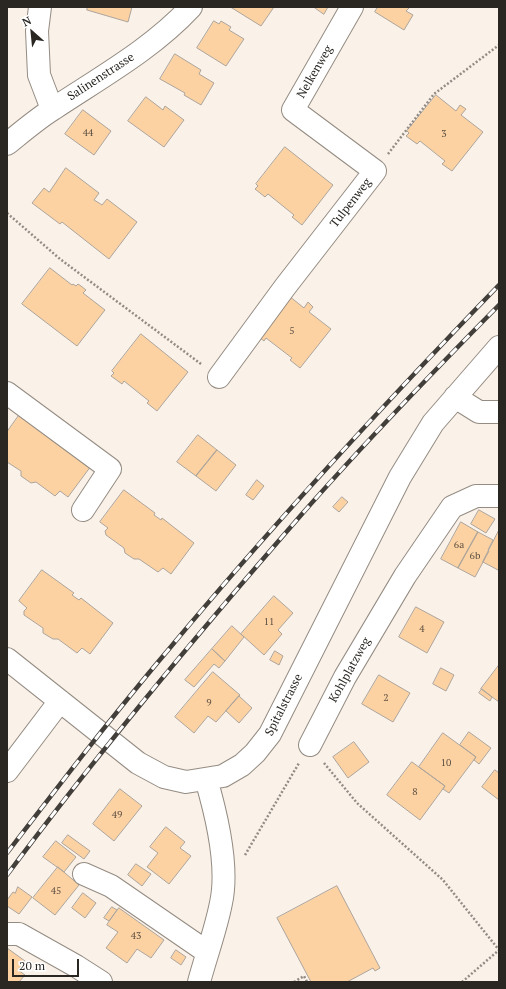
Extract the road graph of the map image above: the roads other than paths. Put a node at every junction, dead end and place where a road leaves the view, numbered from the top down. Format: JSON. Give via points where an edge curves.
{"nodes":[{"id":1,"x":40,"y":7,"type":"edge"},
{"id":2,"x":191,"y":7,"type":"edge"},
{"id":3,"x":352,"y":7,"type":"edge"},
{"id":4,"x":52,"y":110,"type":"junction"},
{"id":5,"x":7,"y":144,"type":"edge"},
{"id":6,"x":375,"y":171,"type":"joint"},
{"id":7,"x":499,"y":347,"type":"edge"},
{"id":8,"x":219,"y":377,"type":"road end"},
{"id":9,"x":7,"y":393,"type":"edge"},
{"id":10,"x":455,"y":397,"type":"junction"},
{"id":11,"x":499,"y":412,"type":"edge"},
{"id":12,"x":499,"y":496,"type":"edge"},
{"id":13,"x":83,"y":510,"type":"dead end"},
{"id":14,"x":7,"y":659,"type":"edge"},
{"id":15,"x":60,"y":701,"type":"junction"},
{"id":16,"x":310,"y":745,"type":"road end"},
{"id":17,"x":7,"y":771,"type":"edge"},
{"id":18,"x":206,"y":779,"type":"junction"},
{"id":19,"x":84,"y":874,"type":"dead end"},
{"id":20,"x":7,"y":934,"type":"edge"},
{"id":21,"x":207,"y":952,"type":"junction"},
{"id":22,"x":101,"y":982,"type":"edge"},
{"id":23,"x":199,"y":982,"type":"edge"}],
"edges":[{"from":1,"to":4,"type":"street","via":[[37,31],[38,75]]},
{"from":2,"to":4,"type":"street","name":"Salinenstrasse","via":[[135,55]]},
{"from":3,"to":6,"type":"street","name":"Nelkenweg","via":[[293,110]]},
{"from":4,"to":5,"type":"street","name":"Salinenstrasse"},
{"from":6,"to":8,"type":"street","name":"Tulpenweg","via":[[284,287]]},
{"from":7,"to":10,"type":"street","name":"Spitalstrasse"},
{"from":9,"to":13,"type":"street","via":[[110,469]]},
{"from":10,"to":11,"type":"street","via":[[479,412]]},
{"from":10,"to":18,"type":"street","name":"Spitalstrasse","via":[[433,423],[400,477],[270,734],[242,765],[223,776]]},
{"from":12,"to":16,"type":"street","name":"Kohlplatzweg","via":[[476,496],[452,507],[405,576],[345,677]]},
{"from":14,"to":15,"type":"street","name":"Spitalstrasse"},
{"from":15,"to":17,"type":"street"},
{"from":15,"to":18,"type":"street","name":"Spitalstrasse","via":[[138,763],[164,777],[186,782]]},
{"from":18,"to":21,"type":"street","via":[[215,809],[224,873],[222,901]]},
{"from":19,"to":21,"type":"street","via":[[111,886]]},
{"from":20,"to":22,"type":"street","via":[[19,934]]},
{"from":21,"to":23,"type":"street"}]}
